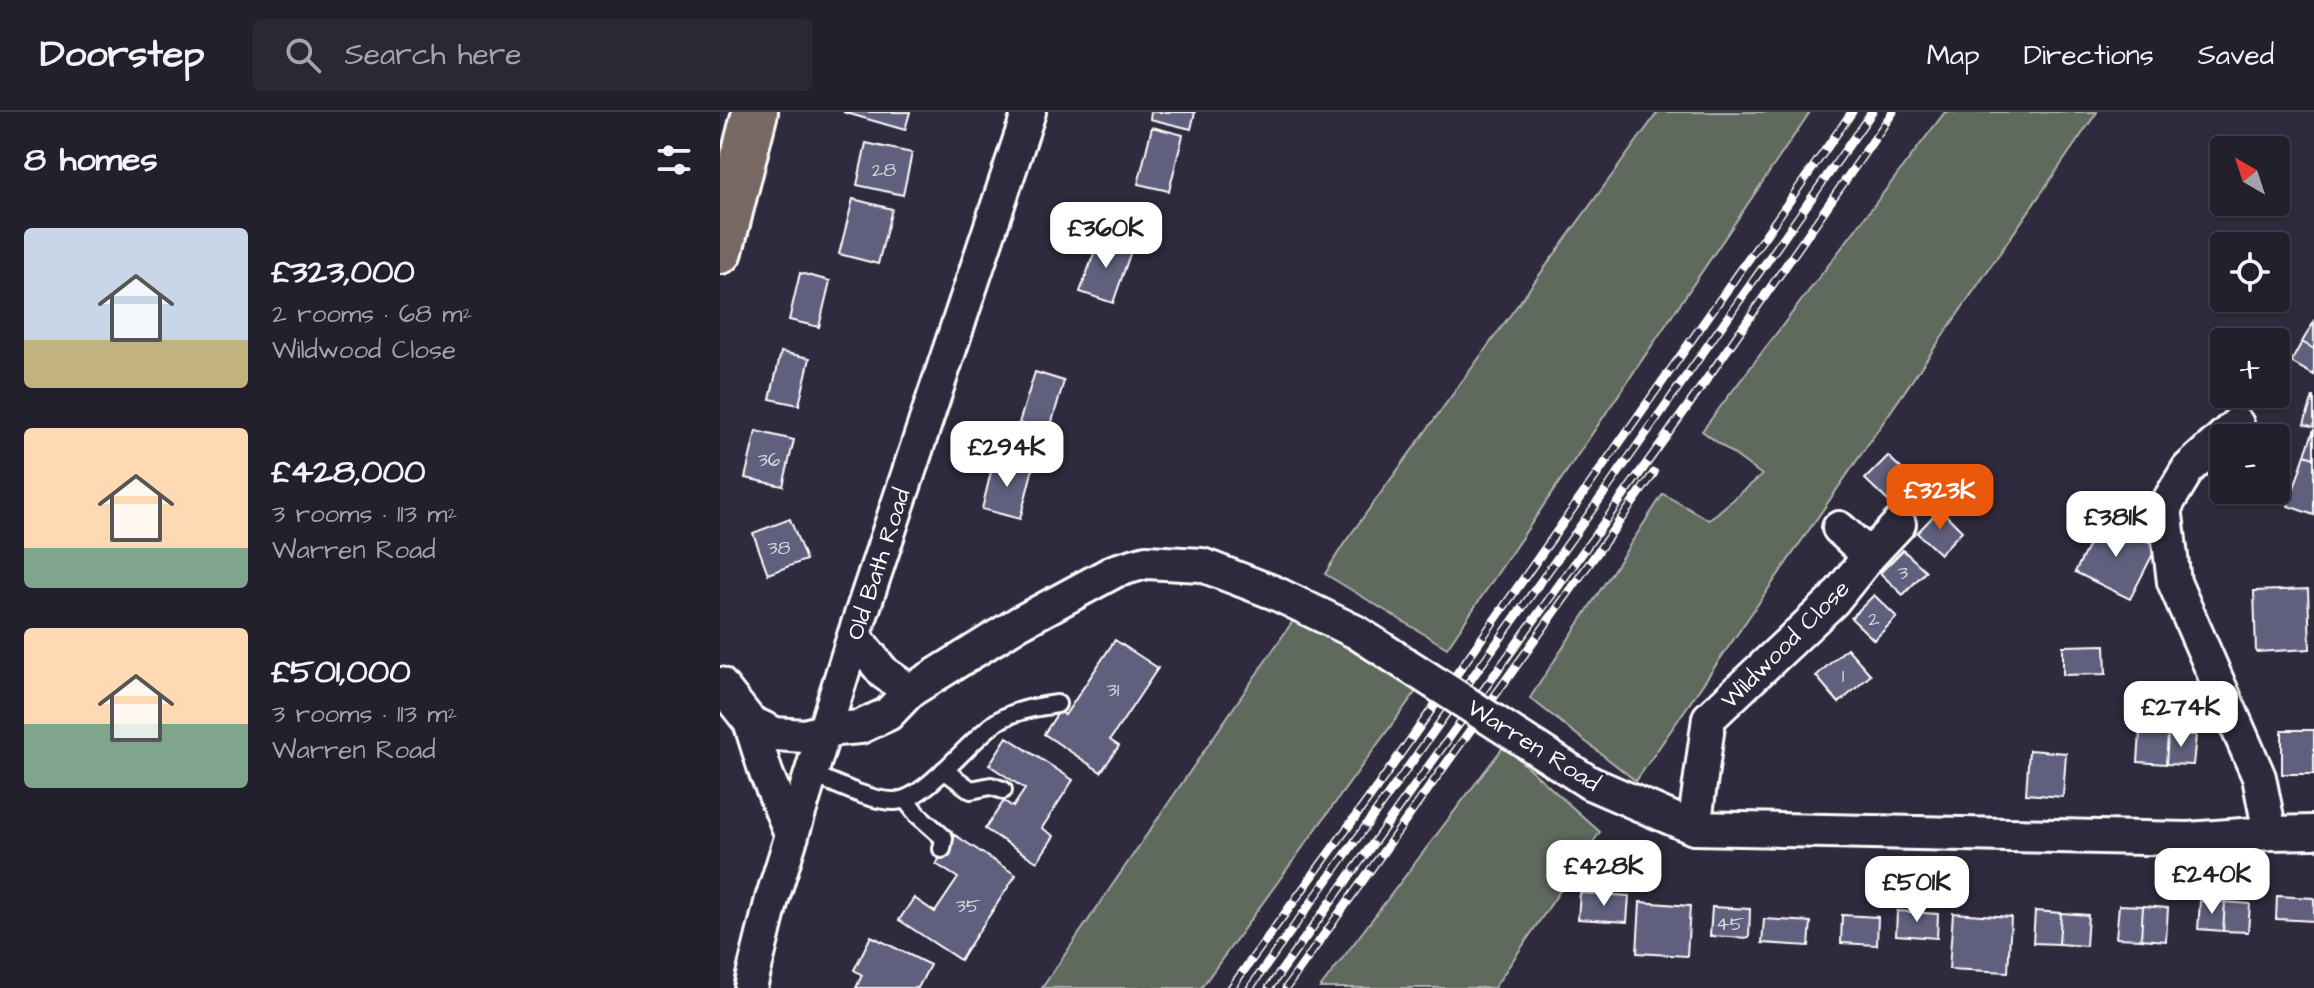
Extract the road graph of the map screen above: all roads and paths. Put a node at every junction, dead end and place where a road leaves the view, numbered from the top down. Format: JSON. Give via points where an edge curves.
{"nodes":[{"id":1,"x":755,"y":112,"type":"edge"},
{"id":2,"x":1029,"y":112,"type":"edge"},
{"id":3,"x":720,"y":251,"type":"edge"},
{"id":4,"x":2210,"y":449,"type":"edge"},
{"id":5,"x":1899,"y":524,"type":"dead end"},
{"id":6,"x":1839,"y":528,"type":"dead end"},
{"id":7,"x":1869,"y":556,"type":"junction"},
{"id":8,"x":854,"y":636,"type":"junction"},
{"id":9,"x":720,"y":684,"type":"edge"},
{"id":10,"x":910,"y":691,"type":"junction"},
{"id":11,"x":1057,"y":704,"type":"dead end"},
{"id":12,"x":750,"y":722,"type":"junction"},
{"id":13,"x":825,"y":730,"type":"junction"},
{"id":14,"x":944,"y":770,"type":"junction"},
{"id":15,"x":811,"y":774,"type":"junction"},
{"id":16,"x":1003,"y":790,"type":"dead end"},
{"id":17,"x":906,"y":800,"type":"junction"},
{"id":18,"x":1694,"y":828,"type":"junction"},
{"id":19,"x":2314,"y":832,"type":"edge"},
{"id":20,"x":2270,"y":833,"type":"junction"},
{"id":21,"x":792,"y":836,"type":"junction"},
{"id":22,"x":942,"y":849,"type":"dead end"},
{"id":23,"x":750,"y":988,"type":"edge"}],
"edges":[{"from":1,"to":3,"type":"main road"},
{"from":2,"to":8,"type":"street","name":"Old Bath Road"},
{"from":4,"to":20,"type":"street","via":[[2188,469],[2165,507],[2174,582],[2259,777]]},
{"from":5,"to":7,"type":"street","name":"Wildwood Close"},
{"from":6,"to":7,"type":"street"},
{"from":7,"to":18,"type":"street","name":"Wildwood Close","via":[[1833,601],[1709,718]]},
{"from":8,"to":10,"type":"street","via":[[884,673]]},
{"from":8,"to":13,"type":"street","name":"Old Bath Road"},
{"from":9,"to":12,"type":"street"},
{"from":10,"to":13,"type":"street","name":"Warren Road","via":[[888,714],[860,727]]},
{"from":10,"to":18,"type":"street","name":"Warren Road","bridge":true,"via":[[1115,571],[1146,562],[1202,565],[1356,632],[1590,783]]},
{"from":11,"to":14,"type":"lane","via":[[1027,708],[999,721]]},
{"from":12,"to":13,"type":"street","name":"Warren Road","via":[[775,734],[805,736]]},
{"from":12,"to":21,"type":"street"},
{"from":13,"to":15,"type":"street","name":"Old Bath Road"},
{"from":14,"to":16,"type":"lane","via":[[971,790]]},
{"from":14,"to":17,"type":"lane"},
{"from":15,"to":17,"type":"lane","via":[[879,799]]},
{"from":15,"to":21,"type":"street","name":"Old Bath Road"},
{"from":17,"to":22,"type":"lane","via":[[944,838]]},
{"from":18,"to":20,"type":"street","name":"Warren Road","via":[[2188,839]]},
{"from":19,"to":20,"type":"street","name":"Warren Road"},
{"from":21,"to":23,"type":"street","name":"Old Bath Road"}]}
